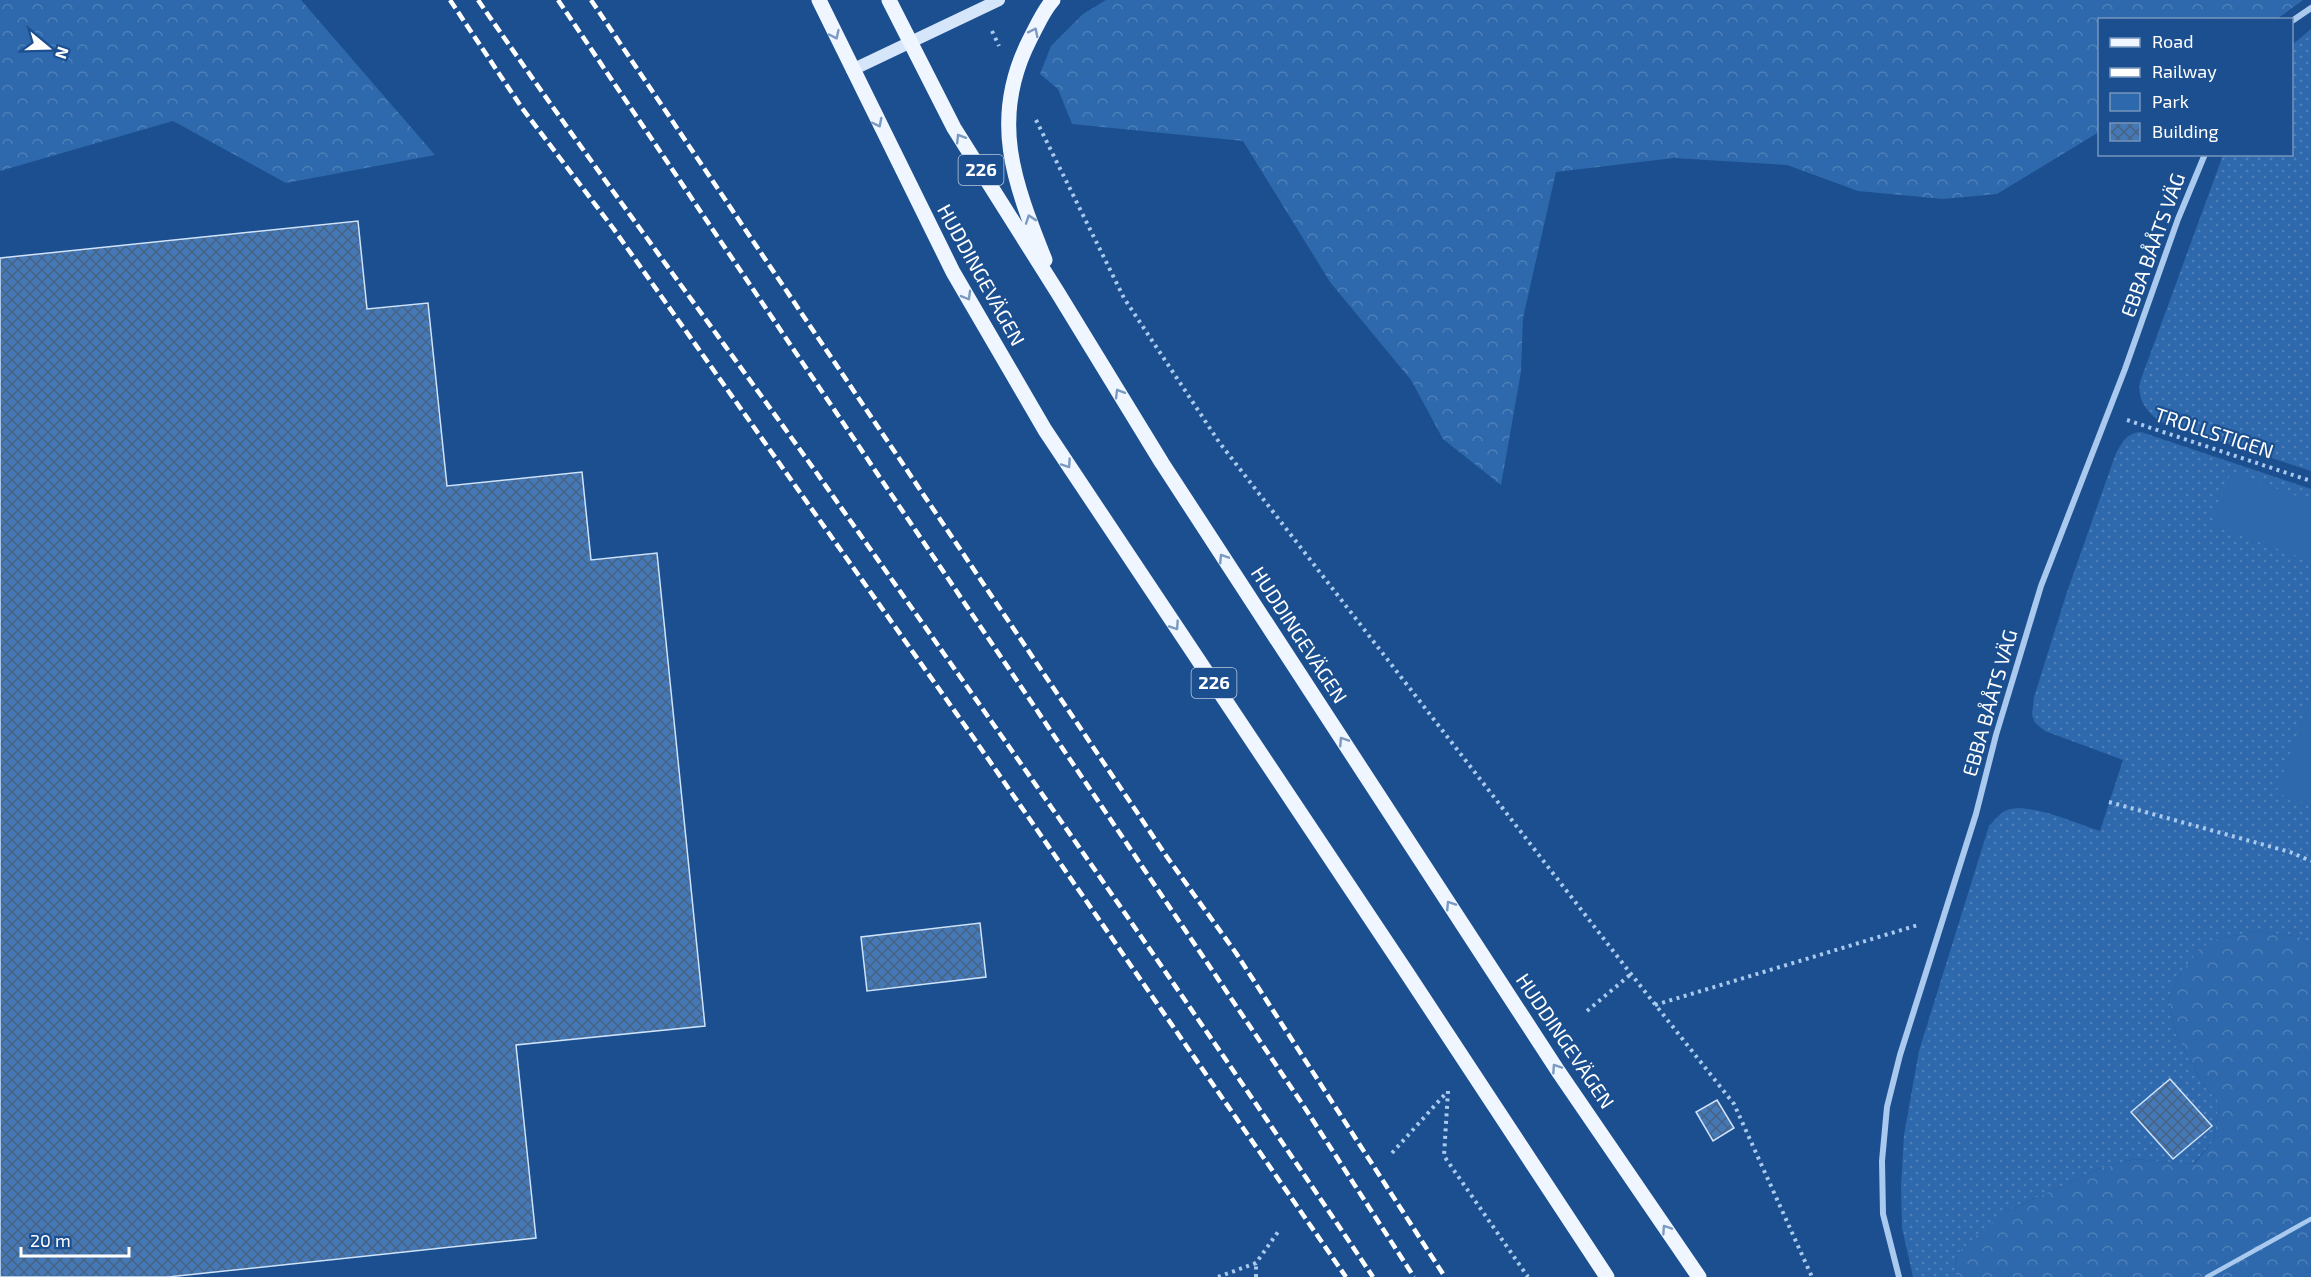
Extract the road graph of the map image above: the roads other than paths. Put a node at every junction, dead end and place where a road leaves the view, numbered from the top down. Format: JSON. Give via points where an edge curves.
{"nodes":[{"id":1,"x":819,"y":0,"type":"edge"},
{"id":2,"x":889,"y":0,"type":"edge"},
{"id":3,"x":999,"y":0,"type":"edge"},
{"id":4,"x":1053,"y":0,"type":"edge"},
{"id":5,"x":2311,"y":8,"type":"edge"},
{"id":6,"x":2293,"y":20,"type":"edge"},
{"id":7,"x":911,"y":42,"type":"junction"},
{"id":8,"x":852,"y":70,"type":"junction"},
{"id":9,"x":2204,"y":156,"type":"edge"},
{"id":10,"x":1058,"y":294,"type":"junction"},
{"id":11,"x":2311,"y":1219,"type":"edge"},
{"id":12,"x":1607,"y":1277,"type":"edge"},
{"id":13,"x":1700,"y":1277,"type":"edge"},
{"id":14,"x":1899,"y":1277,"type":"edge"},
{"id":15,"x":2207,"y":1277,"type":"edge"}],
"edges":[{"from":1,"to":8,"type":"main road","name":"HUDDINGEVÄGEN","number":"226","one_way":true},
{"from":2,"to":7,"type":"main road","name":"HUDDINGEVÄGEN","number":"226"},
{"from":3,"to":7,"type":"street"},
{"from":10,"to":4,"type":"main road","one_way":true,"via":[[1011,163],[1008,122],[1015,76],[1025,49]]},
{"from":5,"to":6,"type":"street"},
{"from":7,"to":8,"type":"street"},
{"from":10,"to":7,"type":"main road","name":"HUDDINGEVÄGEN","number":"226","one_way":true,"via":[[954,128]]},
{"from":8,"to":12,"type":"main road","name":"HUDDINGEVÄGEN","number":"226","one_way":true,"via":[[953,272],[1045,430]]},
{"from":9,"to":14,"type":"street","name":"EBBA BÅÅTS VÄG","via":[[2041,586],[1976,814],[1900,1055],[1887,1107],[1882,1161],[1883,1214]]},
{"from":13,"to":10,"type":"main road","name":"HUDDINGEVÄGEN","number":"226","one_way":true,"via":[[1538,1041],[1162,463]]},
{"from":11,"to":15,"type":"lane"}]}
